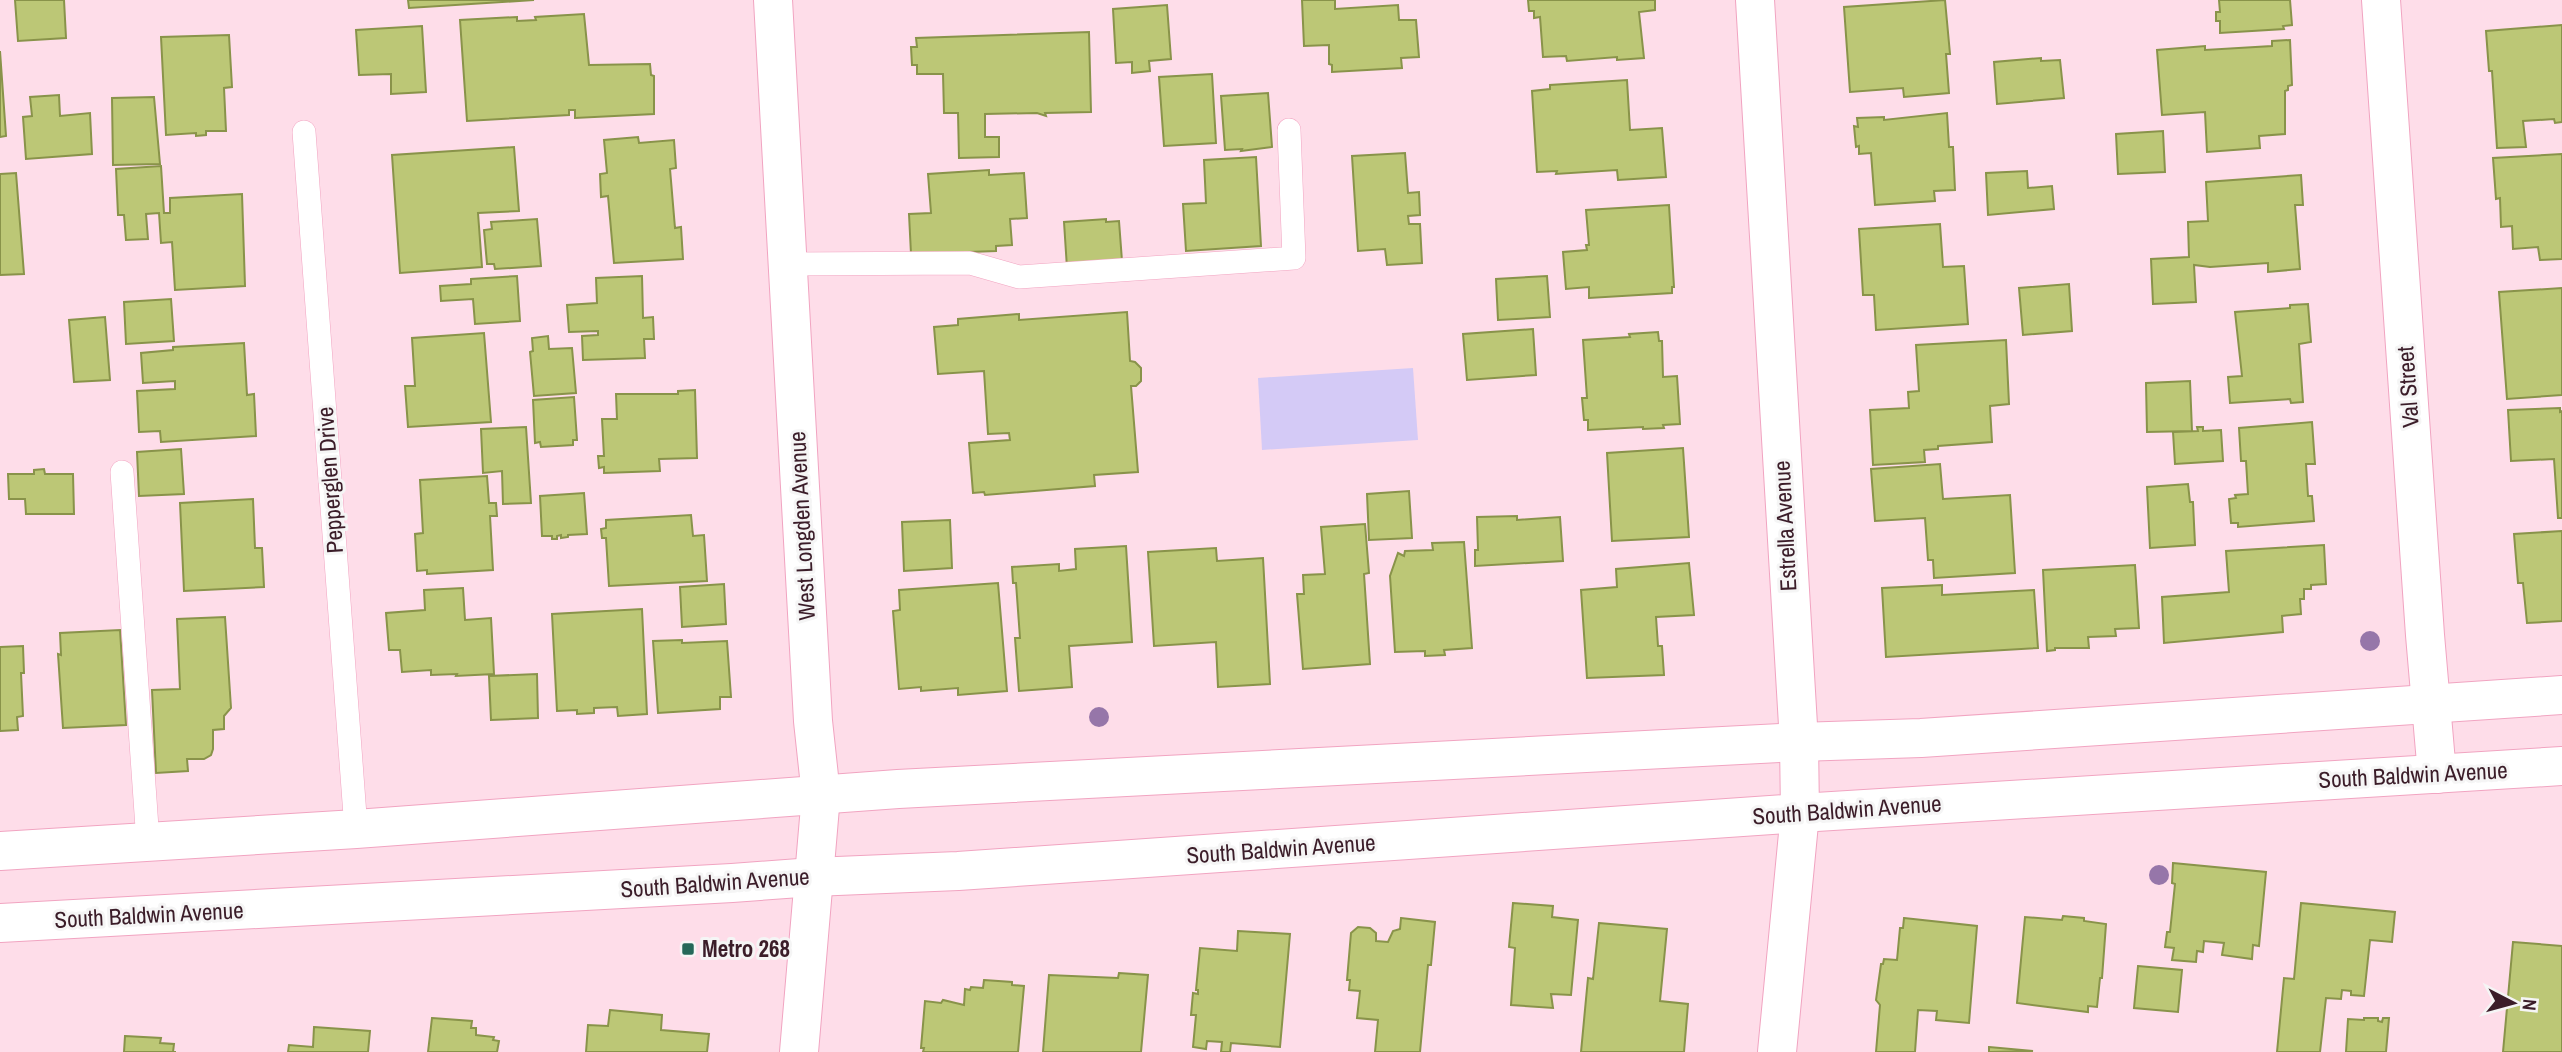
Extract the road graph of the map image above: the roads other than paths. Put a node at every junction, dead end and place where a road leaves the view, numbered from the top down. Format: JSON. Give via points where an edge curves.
{"nodes":[{"id":1,"x":773,"y":0,"type":"edge"},
{"id":2,"x":1755,"y":0,"type":"edge"},
{"id":3,"x":2381,"y":0,"type":"edge"},
{"id":4,"x":1289,"y":130,"type":"dead end"},
{"id":5,"x":304,"y":132,"type":"dead end"},
{"id":6,"x":788,"y":264,"type":"junction"},
{"id":7,"x":122,"y":472,"type":"dead end"},
{"id":8,"x":2562,"y":695,"type":"edge"},
{"id":9,"x":2430,"y":704,"type":"junction"},
{"id":10,"x":1799,"y":742,"type":"junction"},
{"id":11,"x":2562,"y":766,"type":"edge"},
{"id":12,"x":2437,"y":774,"type":"junction"},
{"id":13,"x":821,"y":795,"type":"junction"},
{"id":14,"x":1800,"y":813,"type":"junction"},
{"id":15,"x":356,"y":829,"type":"junction"},
{"id":16,"x":148,"y":842,"type":"junction"},
{"id":17,"x":0,"y":851,"type":"edge"},
{"id":18,"x":813,"y":877,"type":"junction"},
{"id":19,"x":0,"y":923,"type":"edge"},
{"id":20,"x":799,"y":1052,"type":"edge"},
{"id":21,"x":1777,"y":1052,"type":"edge"}],
"edges":[{"from":1,"to":6,"type":"main road","name":"West Longden Avenue"},
{"from":2,"to":10,"type":"main road","name":"Estrella Avenue"},
{"from":3,"to":9,"type":"main road","name":"Val Street"},
{"from":4,"to":6,"type":"lane","via":[[1294,258],[1019,277],[970,263]]},
{"from":5,"to":15,"type":"lane","name":"Pepperglen Drive"},
{"from":6,"to":13,"type":"main road","name":"West Longden Avenue"},
{"from":7,"to":16,"type":"lane"},
{"from":8,"to":9,"type":"main road"},
{"from":9,"to":10,"type":"main road"},
{"from":9,"to":12,"type":"main road","name":"Val Street"},
{"from":10,"to":13,"type":"main road"},
{"from":10,"to":14,"type":"main road","name":"Estrella Avenue"},
{"from":11,"to":12,"type":"main road","name":"South Baldwin Avenue"},
{"from":12,"to":14,"type":"main road","name":"South Baldwin Avenue"},
{"from":13,"to":15,"type":"main road"},
{"from":13,"to":18,"type":"main road","name":"West Longden Avenue"},
{"from":14,"to":18,"type":"main road","name":"South Baldwin Avenue"},
{"from":14,"to":21,"type":"main road","name":"Estrella Avenue"},
{"from":15,"to":16,"type":"main road"},
{"from":16,"to":17,"type":"main road"},
{"from":18,"to":19,"type":"main road","name":"South Baldwin Avenue"},
{"from":18,"to":20,"type":"main road","name":"West Longden Avenue"}]}
